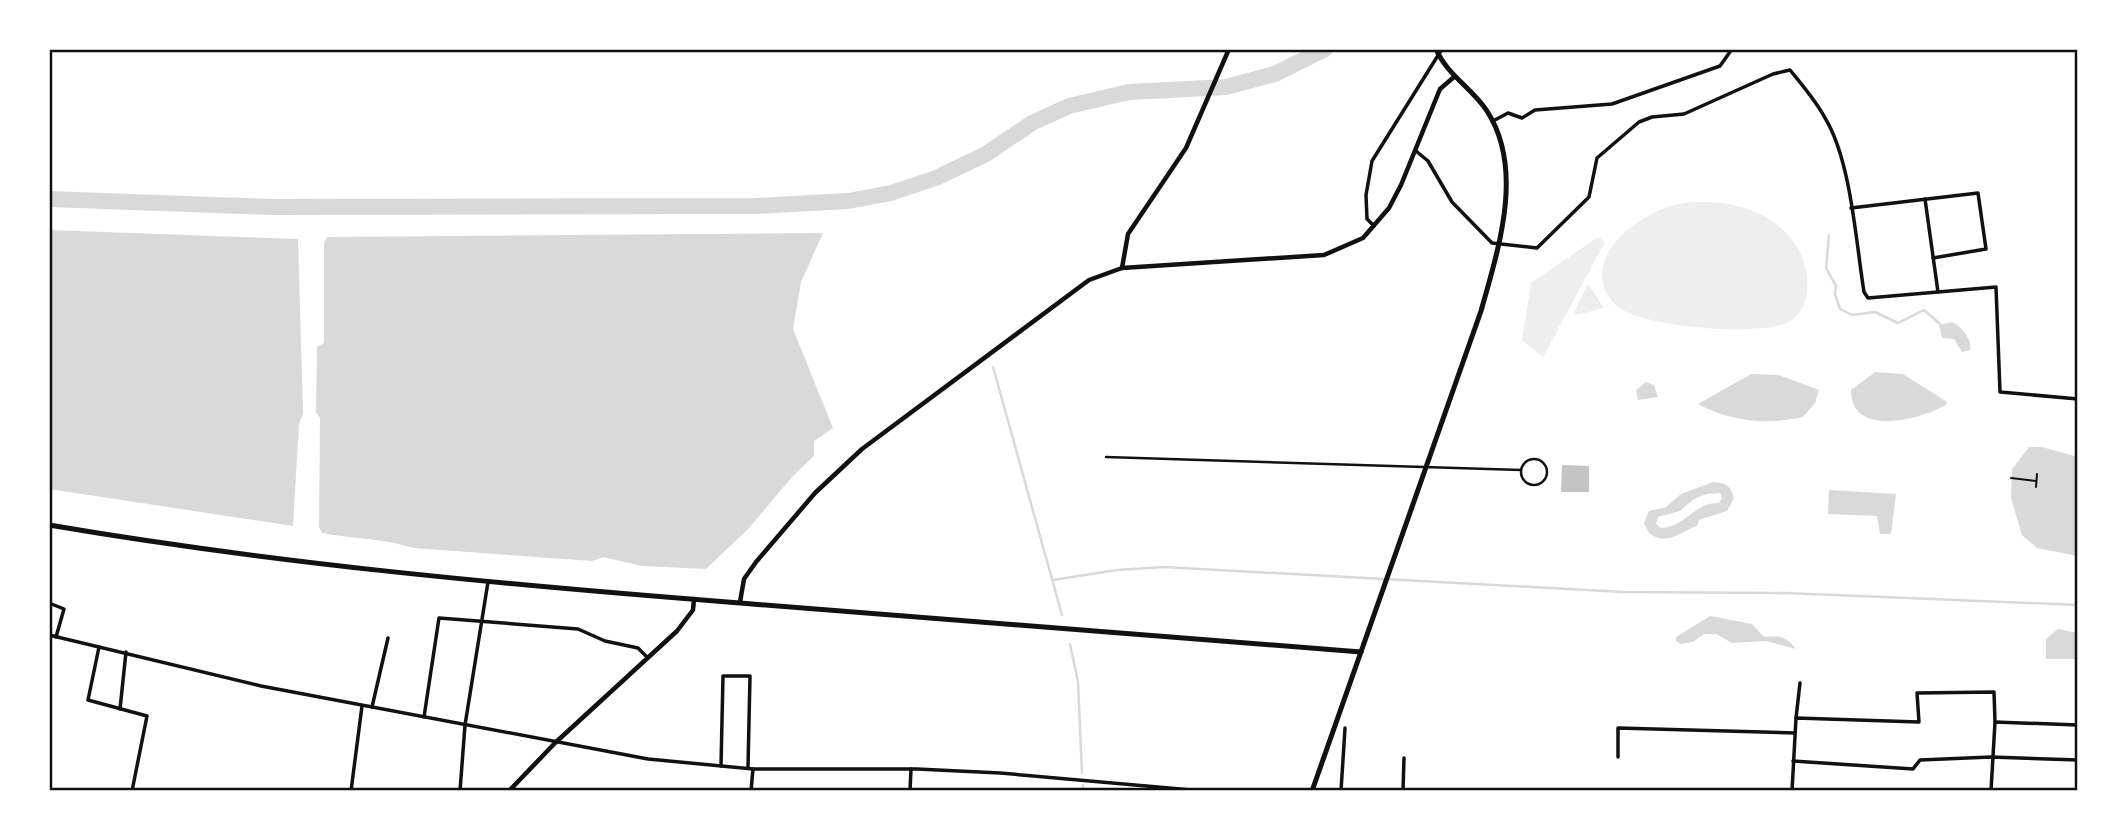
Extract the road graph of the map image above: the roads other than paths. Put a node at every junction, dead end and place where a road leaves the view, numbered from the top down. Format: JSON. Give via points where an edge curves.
{"nodes":[{"id":1,"x":1229,"y":49,"type":"edge"},
{"id":2,"x":1436,"y":49,"type":"edge"},
{"id":3,"x":1442,"y":49,"type":"edge"},
{"id":4,"x":1732,"y":49,"type":"edge"},
{"id":5,"x":1439,"y":56,"type":"junction"},
{"id":6,"x":1454,"y":77,"type":"junction"},
{"id":7,"x":1492,"y":121,"type":"junction"},
{"id":8,"x":1416,"y":151,"type":"junction"},
{"id":9,"x":1925,"y":198,"type":"junction"},
{"id":10,"x":1850,"y":208,"type":"junction"},
{"id":11,"x":1374,"y":226,"type":"junction"},
{"id":12,"x":1499,"y":246,"type":"junction"},
{"id":13,"x":1933,"y":258,"type":"junction"},
{"id":14,"x":1122,"y":268,"type":"junction"},
{"id":15,"x":1938,"y":292,"type":"junction"},
{"id":16,"x":2078,"y":399,"type":"edge"},
{"id":17,"x":1106,"y":457,"type":"dead end"},
{"id":18,"x":1427,"y":469,"type":"junction"},
{"id":19,"x":1521,"y":470,"type":"junction"},
{"id":20,"x":49,"y":525,"type":"edge"},
{"id":21,"x":488,"y":582,"type":"junction"},
{"id":22,"x":694,"y":599,"type":"junction"},
{"id":23,"x":49,"y":603,"type":"edge"},
{"id":24,"x":740,"y":603,"type":"junction"},
{"id":25,"x":482,"y":620,"type":"junction"},
{"id":26,"x":49,"y":635,"type":"edge"},
{"id":27,"x":56,"y":637,"type":"junction"},
{"id":28,"x":388,"y":638,"type":"dead end"},
{"id":29,"x":99,"y":647,"type":"junction"},
{"id":30,"x":126,"y":652,"type":"junction"},
{"id":31,"x":1361,"y":652,"type":"junction"},
{"id":32,"x":648,"y":658,"type":"junction"},
{"id":33,"x":1800,"y":682,"type":"dead end"},
{"id":34,"x":362,"y":706,"type":"junction"},
{"id":35,"x":372,"y":707,"type":"junction"},
{"id":36,"x":120,"y":709,"type":"junction"},
{"id":37,"x":424,"y":718,"type":"junction"},
{"id":38,"x":1796,"y":718,"type":"junction"},
{"id":39,"x":1994,"y":722,"type":"junction"},
{"id":40,"x":465,"y":725,"type":"junction"},
{"id":41,"x":2078,"y":725,"type":"edge"},
{"id":42,"x":1345,"y":728,"type":"dead end"},
{"id":43,"x":1795,"y":733,"type":"junction"},
{"id":44,"x":555,"y":743,"type":"junction"},
{"id":45,"x":1618,"y":757,"type":"dead end"},
{"id":46,"x":1991,"y":757,"type":"junction"},
{"id":47,"x":1404,"y":758,"type":"dead end"},
{"id":48,"x":2078,"y":760,"type":"edge"},
{"id":49,"x":1793,"y":761,"type":"junction"},
{"id":50,"x":721,"y":766,"type":"junction"},
{"id":51,"x":751,"y":768,"type":"junction"},
{"id":52,"x":911,"y":769,"type":"junction"},
{"id":53,"x":132,"y":791,"type":"edge"},
{"id":54,"x":351,"y":791,"type":"edge"},
{"id":55,"x":460,"y":791,"type":"edge"},
{"id":56,"x":509,"y":791,"type":"edge"},
{"id":57,"x":751,"y":791,"type":"edge"},
{"id":58,"x":910,"y":791,"type":"edge"},
{"id":59,"x":1203,"y":791,"type":"edge"},
{"id":60,"x":1312,"y":791,"type":"edge"},
{"id":61,"x":1341,"y":791,"type":"edge"},
{"id":62,"x":1403,"y":791,"type":"edge"},
{"id":63,"x":1791,"y":791,"type":"edge"},
{"id":64,"x":1991,"y":791,"type":"edge"}],
"edges":[{"from":1,"to":14,"type":"street","via":[[1176,166],[1128,234]]},
{"from":2,"to":5,"type":"main road"},
{"from":3,"to":5,"type":"street"},
{"from":4,"to":7,"type":"street","via":[[1720,66],[1612,104],[1535,110],[1522,118],[1508,113]]},
{"from":5,"to":6,"type":"main road"},
{"from":5,"to":11,"type":"street","via":[[1371,160],[1367,219]]},
{"from":6,"to":7,"type":"main road","via":[[1478,99]]},
{"from":6,"to":8,"type":"street","via":[[1440,89]]},
{"from":7,"to":12,"type":"main road","via":[[1503,144],[1505,167]]},
{"from":8,"to":11,"type":"street","via":[[1389,208]]},
{"from":8,"to":12,"type":"street","via":[[1428,161],[1452,202]]},
{"from":9,"to":10,"type":"street"},
{"from":9,"to":13,"type":"street"},
{"from":9,"to":13,"type":"street","via":[[1978,193],[1985,233],[1983,252]]},
{"from":10,"to":12,"type":"street","via":[[1844,171],[1826,119],[1785,69],[1684,114],[1639,122],[1597,158],[1589,197],[1537,248]]},
{"from":10,"to":15,"type":"street","via":[[1868,298]]},
{"from":11,"to":14,"type":"street","via":[[1363,238],[1324,255]]},
{"from":12,"to":18,"type":"main road"},
{"from":13,"to":15,"type":"street"},
{"from":14,"to":24,"type":"street","via":[[1089,279],[862,449],[815,493],[756,562],[744,579]]},
{"from":15,"to":16,"type":"street","via":[[1996,287],[2000,392]]},
{"from":17,"to":18,"type":"street"},
{"from":18,"to":19,"type":"street"},
{"from":18,"to":31,"type":"main road"},
{"from":19,"to":19,"type":"street","via":[[1536,460],[1544,465],[1546,475],[1541,483],[1531,485]]},
{"from":20,"to":21,"type":"main road"},
{"from":21,"to":22,"type":"main road"},
{"from":21,"to":25,"type":"street"},
{"from":22,"to":24,"type":"main road"},
{"from":22,"to":32,"type":"street","via":[[687,620]]},
{"from":23,"to":27,"type":"street","via":[[64,609]]},
{"from":24,"to":31,"type":"main road"},
{"from":25,"to":32,"type":"street","via":[[578,629],[604,641],[638,648]]},
{"from":25,"to":37,"type":"street","via":[[439,618]]},
{"from":25,"to":40,"type":"street"},
{"from":26,"to":27,"type":"street"},
{"from":27,"to":29,"type":"street"},
{"from":28,"to":35,"type":"street"},
{"from":29,"to":30,"type":"street"},
{"from":29,"to":36,"type":"street","via":[[88,700]]},
{"from":30,"to":34,"type":"street"},
{"from":30,"to":36,"type":"street"},
{"from":31,"to":60,"type":"main road"},
{"from":32,"to":44,"type":"street"},
{"from":33,"to":38,"type":"street"},
{"from":34,"to":35,"type":"street"},
{"from":34,"to":54,"type":"street"},
{"from":35,"to":37,"type":"street"},
{"from":36,"to":53,"type":"street","via":[[147,716]]},
{"from":37,"to":40,"type":"street"},
{"from":38,"to":39,"type":"street","via":[[1919,722],[1917,693],[1994,692]]},
{"from":38,"to":43,"type":"street"},
{"from":39,"to":41,"type":"street"},
{"from":39,"to":46,"type":"street"},
{"from":40,"to":44,"type":"street"},
{"from":40,"to":55,"type":"street"},
{"from":42,"to":61,"type":"street"},
{"from":43,"to":45,"type":"street","via":[[1618,728]]},
{"from":43,"to":49,"type":"street"},
{"from":44,"to":50,"type":"street"},
{"from":44,"to":56,"type":"street"},
{"from":46,"to":48,"type":"street"},
{"from":46,"to":49,"type":"street","via":[[1920,760],[1913,769]]},
{"from":46,"to":64,"type":"street"},
{"from":47,"to":62,"type":"street"},
{"from":49,"to":63,"type":"street"},
{"from":50,"to":51,"type":"street"},
{"from":50,"to":51,"type":"street","via":[[723,676],[750,676]]},
{"from":51,"to":52,"type":"street"},
{"from":51,"to":57,"type":"street"},
{"from":52,"to":58,"type":"street"},
{"from":52,"to":59,"type":"street"}]}
